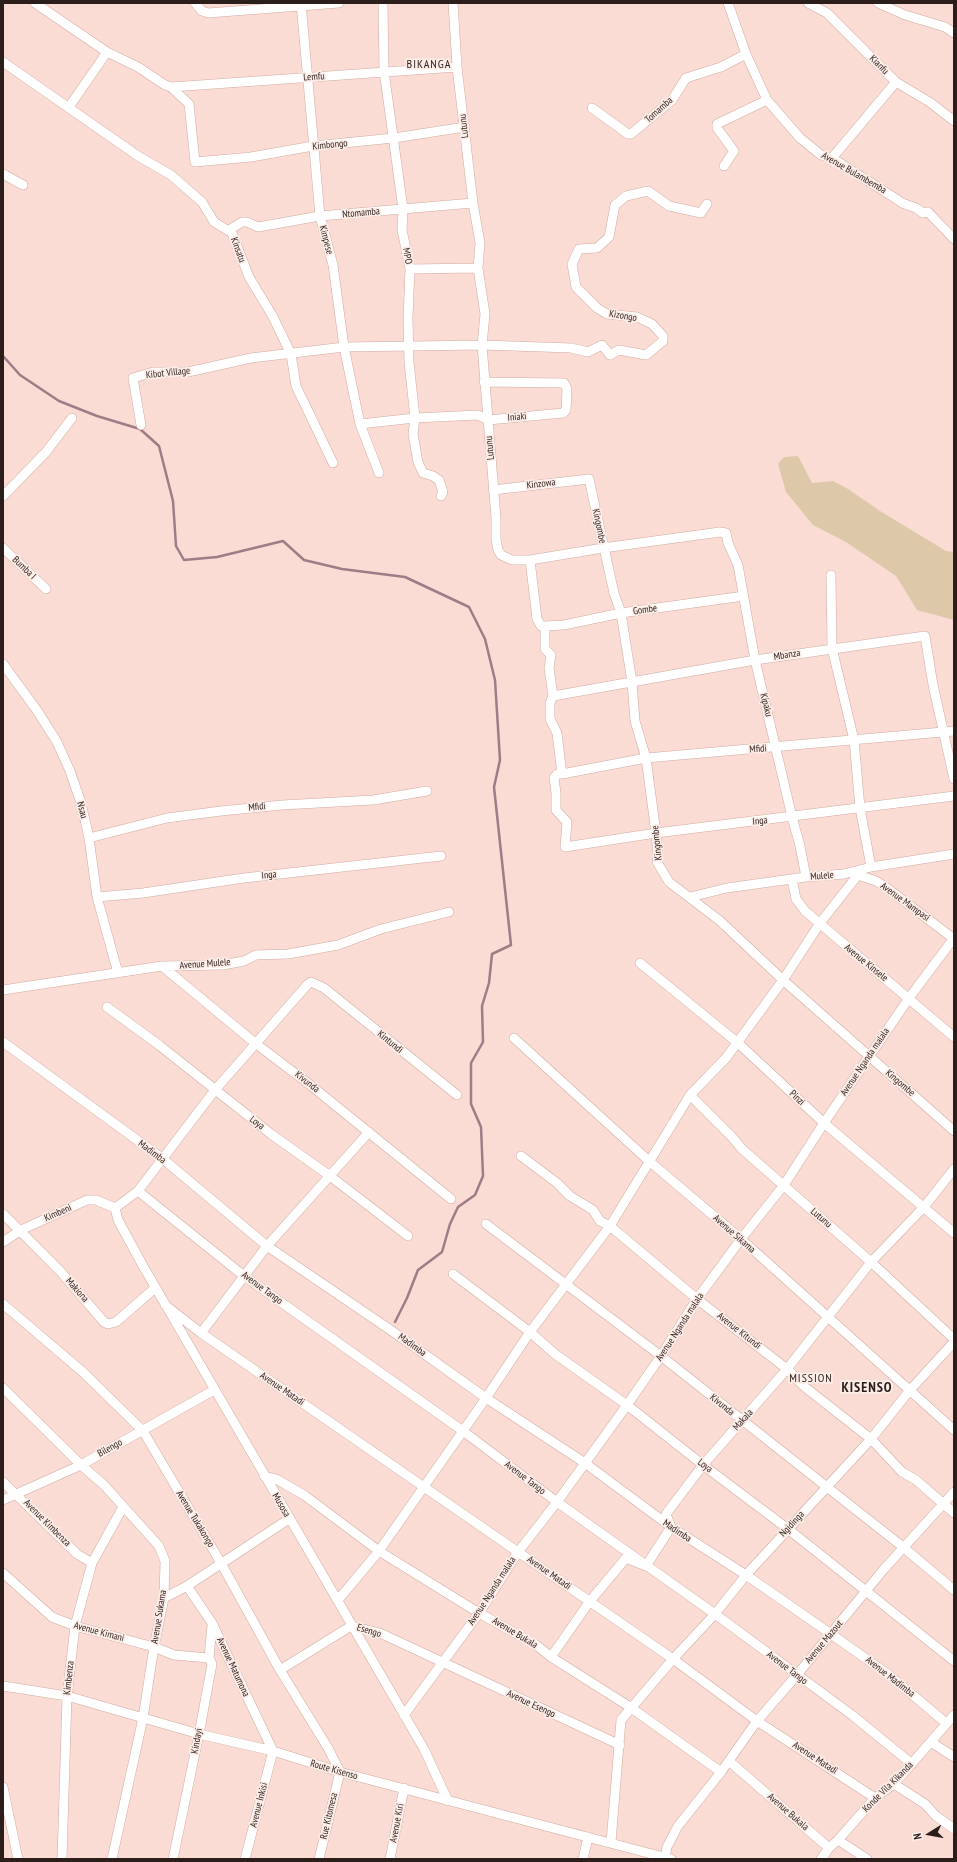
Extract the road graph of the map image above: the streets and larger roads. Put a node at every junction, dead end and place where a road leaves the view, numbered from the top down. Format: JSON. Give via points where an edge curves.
{"nodes":[{"id":1,"x":35,"y":3,"type":"edge"},
{"id":2,"x":195,"y":3,"type":"edge"},
{"id":3,"x":339,"y":3,"type":"edge"},
{"id":4,"x":383,"y":3,"type":"edge"},
{"id":5,"x":453,"y":3,"type":"edge"},
{"id":6,"x":728,"y":3,"type":"edge"},
{"id":7,"x":808,"y":3,"type":"edge"},
{"id":8,"x":878,"y":3,"type":"edge"},
{"id":9,"x":301,"y":5,"type":"edge"},
{"id":10,"x":46,"y":6,"type":"edge"},
{"id":11,"x":954,"y":33,"type":"edge"},
{"id":12,"x":107,"y":52,"type":"junction"},
{"id":13,"x":746,"y":54,"type":"junction"},
{"id":14,"x":3,"y":62,"type":"edge"},
{"id":15,"x":457,"y":67,"type":"junction"},
{"id":16,"x":384,"y":71,"type":"junction"},
{"id":17,"x":307,"y":77,"type":"junction"},
{"id":18,"x":896,"y":82,"type":"junction"},
{"id":19,"x":171,"y":87,"type":"junction"},
{"id":20,"x":767,"y":100,"type":"junction"},
{"id":21,"x":69,"y":107,"type":"junction"},
{"id":22,"x":592,"y":108,"type":"dead end"},
{"id":23,"x":954,"y":121,"type":"edge"},
{"id":24,"x":464,"y":127,"type":"junction"},
{"id":25,"x":394,"y":138,"type":"junction"},
{"id":26,"x":313,"y":146,"type":"junction"},
{"id":27,"x":832,"y":158,"type":"junction"},
{"id":28,"x":724,"y":166,"type":"dead end"},
{"id":29,"x":3,"y":174,"type":"edge"},
{"id":30,"x":23,"y":185,"type":"dead end"},
{"id":31,"x":473,"y":203,"type":"junction"},
{"id":32,"x":707,"y":204,"type":"dead end"},
{"id":33,"x":403,"y":209,"type":"junction"},
{"id":34,"x":320,"y":216,"type":"junction"},
{"id":35,"x":229,"y":230,"type":"junction"},
{"id":36,"x":954,"y":239,"type":"edge"},
{"id":37,"x":478,"y":268,"type":"junction"},
{"id":38,"x":410,"y":269,"type":"junction"},
{"id":39,"x":482,"y":345,"type":"junction"},
{"id":40,"x":410,"y":346,"type":"junction"},
{"id":41,"x":344,"y":347,"type":"junction"},
{"id":42,"x":291,"y":354,"type":"junction"},
{"id":43,"x":484,"y":382,"type":"junction"},
{"id":44,"x":72,"y":418,"type":"dead end"},
{"id":45,"x":415,"y":418,"type":"junction"},
{"id":46,"x":488,"y":420,"type":"junction"},
{"id":47,"x":360,"y":424,"type":"junction"},
{"id":48,"x":141,"y":425,"type":"dead end"},
{"id":49,"x":333,"y":463,"type":"dead end"},
{"id":50,"x":379,"y":473,"type":"dead end"},
{"id":51,"x":589,"y":479,"type":"joint"},
{"id":52,"x":493,"y":490,"type":"junction"},
{"id":53,"x":3,"y":496,"type":"edge"},
{"id":54,"x":441,"y":496,"type":"dead end"},
{"id":55,"x":726,"y":533,"type":"joint"},
{"id":56,"x":3,"y":548,"type":"edge"},
{"id":57,"x":603,"y":548,"type":"junction"},
{"id":58,"x":530,"y":560,"type":"junction"},
{"id":59,"x":831,"y":575,"type":"dead end"},
{"id":60,"x":46,"y":589,"type":"dead end"},
{"id":61,"x":744,"y":596,"type":"junction"},
{"id":62,"x":621,"y":613,"type":"junction"},
{"id":63,"x":545,"y":626,"type":"junction"},
{"id":64,"x":832,"y":648,"type":"junction"},
{"id":65,"x":754,"y":660,"type":"junction"},
{"id":66,"x":3,"y":664,"type":"edge"},
{"id":67,"x":632,"y":682,"type":"junction"},
{"id":68,"x":553,"y":696,"type":"junction"},
{"id":69,"x":954,"y":731,"type":"edge"},
{"id":70,"x":943,"y":732,"type":"junction"},
{"id":71,"x":854,"y":740,"type":"junction"},
{"id":72,"x":776,"y":748,"type":"junction"},
{"id":73,"x":646,"y":758,"type":"junction"},
{"id":74,"x":562,"y":774,"type":"junction"},
{"id":75,"x":954,"y":779,"type":"edge"},
{"id":76,"x":427,"y":791,"type":"dead end"},
{"id":77,"x":954,"y":796,"type":"edge"},
{"id":78,"x":860,"y":808,"type":"junction"},
{"id":79,"x":792,"y":817,"type":"junction"},
{"id":80,"x":656,"y":832,"type":"junction"},
{"id":81,"x":89,"y":838,"type":"junction"},
{"id":82,"x":954,"y":854,"type":"edge"},
{"id":83,"x":441,"y":856,"type":"dead end"},
{"id":84,"x":871,"y":867,"type":"junction"},
{"id":85,"x":854,"y":874,"type":"junction"},
{"id":86,"x":806,"y":877,"type":"junction"},
{"id":87,"x":792,"y":879,"type":"junction"},
{"id":88,"x":97,"y":897,"type":"junction"},
{"id":89,"x":690,"y":897,"type":"junction"},
{"id":90,"x":449,"y":912,"type":"dead end"},
{"id":91,"x":820,"y":924,"type":"junction"},
{"id":92,"x":954,"y":939,"type":"edge"},
{"id":93,"x":640,"y":963,"type":"dead end"},
{"id":94,"x":162,"y":966,"type":"junction"},
{"id":95,"x":118,"y":973,"type":"junction"},
{"id":96,"x":783,"y":980,"type":"junction"},
{"id":97,"x":3,"y":990,"type":"edge"},
{"id":98,"x":909,"y":998,"type":"junction"},
{"id":99,"x":107,"y":1007,"type":"dead end"},
{"id":100,"x":954,"y":1037,"type":"edge"},
{"id":101,"x":514,"y":1038,"type":"dead end"},
{"id":102,"x":3,"y":1042,"type":"edge"},
{"id":103,"x":255,"y":1043,"type":"junction"},
{"id":104,"x":738,"y":1043,"type":"junction"},
{"id":105,"x":869,"y":1056,"type":"junction"},
{"id":106,"x":215,"y":1090,"type":"junction"},
{"id":107,"x":457,"y":1095,"type":"dead end"},
{"id":108,"x":690,"y":1095,"type":"junction"},
{"id":109,"x":824,"y":1123,"type":"junction"},
{"id":110,"x":954,"y":1130,"type":"edge"},
{"id":111,"x":369,"y":1132,"type":"junction"},
{"id":112,"x":521,"y":1156,"type":"dead end"},
{"id":113,"x":162,"y":1159,"type":"junction"},
{"id":114,"x":649,"y":1162,"type":"junction"},
{"id":115,"x":954,"y":1169,"type":"edge"},
{"id":116,"x":330,"y":1176,"type":"junction"},
{"id":117,"x":784,"y":1185,"type":"junction"},
{"id":118,"x":138,"y":1191,"type":"junction"},
{"id":119,"x":451,"y":1199,"type":"dead end"},
{"id":120,"x":924,"y":1207,"type":"junction"},
{"id":121,"x":115,"y":1208,"type":"junction"},
{"id":122,"x":3,"y":1214,"type":"edge"},
{"id":123,"x":486,"y":1224,"type":"dead end"},
{"id":124,"x":610,"y":1226,"type":"junction"},
{"id":125,"x":21,"y":1230,"type":"junction"},
{"id":126,"x":954,"y":1233,"type":"edge"},
{"id":127,"x":408,"y":1236,"type":"dead end"},
{"id":128,"x":741,"y":1239,"type":"junction"},
{"id":129,"x":3,"y":1242,"type":"edge"},
{"id":130,"x":267,"y":1246,"type":"junction"},
{"id":131,"x":871,"y":1262,"type":"junction"},
{"id":132,"x":453,"y":1274,"type":"dead end"},
{"id":133,"x":244,"y":1276,"type":"junction"},
{"id":134,"x":567,"y":1285,"type":"junction"},
{"id":135,"x":155,"y":1288,"type":"junction"},
{"id":136,"x":697,"y":1299,"type":"junction"},
{"id":137,"x":3,"y":1304,"type":"edge"},
{"id":138,"x":165,"y":1305,"type":"junction"},
{"id":139,"x":829,"y":1318,"type":"junction"},
{"id":140,"x":530,"y":1332,"type":"junction"},
{"id":141,"x":201,"y":1333,"type":"junction"},
{"id":142,"x":954,"y":1339,"type":"edge"},
{"id":143,"x":954,"y":1342,"type":"edge"},
{"id":144,"x":661,"y":1356,"type":"junction"},
{"id":145,"x":787,"y":1369,"type":"junction"},
{"id":146,"x":3,"y":1388,"type":"edge"},
{"id":147,"x":214,"y":1390,"type":"junction"},
{"id":148,"x":910,"y":1390,"type":"junction"},
{"id":149,"x":486,"y":1398,"type":"junction"},
{"id":150,"x":627,"y":1405,"type":"junction"},
{"id":151,"x":742,"y":1421,"type":"junction"},
{"id":152,"x":143,"y":1430,"type":"junction"},
{"id":153,"x":954,"y":1430,"type":"edge"},
{"id":154,"x":463,"y":1431,"type":"junction"},
{"id":155,"x":870,"y":1439,"type":"junction"},
{"id":156,"x":585,"y":1463,"type":"junction"},
{"id":157,"x":81,"y":1465,"type":"junction"},
{"id":158,"x":702,"y":1465,"type":"junction"},
{"id":159,"x":264,"y":1476,"type":"junction"},
{"id":160,"x":3,"y":1482,"type":"edge"},
{"id":161,"x":827,"y":1487,"type":"junction"},
{"id":162,"x":423,"y":1488,"type":"junction"},
{"id":163,"x":954,"y":1492,"type":"edge"},
{"id":164,"x":17,"y":1493,"type":"junction"},
{"id":165,"x":3,"y":1500,"type":"edge"},
{"id":166,"x":557,"y":1502,"type":"junction"},
{"id":167,"x":942,"y":1503,"type":"junction"},
{"id":168,"x":123,"y":1507,"type":"junction"},
{"id":169,"x":954,"y":1513,"type":"edge"},
{"id":170,"x":289,"y":1519,"type":"junction"},
{"id":171,"x":671,"y":1527,"type":"junction"},
{"id":172,"x":788,"y":1528,"type":"junction"},
{"id":173,"x":903,"y":1547,"type":"junction"},
{"id":174,"x":379,"y":1552,"type":"junction"},
{"id":175,"x":518,"y":1552,"type":"junction"},
{"id":176,"x":92,"y":1563,"type":"junction"},
{"id":177,"x":221,"y":1564,"type":"junction"},
{"id":178,"x":646,"y":1566,"type":"junction"},
{"id":179,"x":3,"y":1573,"type":"edge"},
{"id":180,"x":746,"y":1575,"type":"junction"},
{"id":181,"x":187,"y":1586,"type":"junction"},
{"id":182,"x":866,"y":1590,"type":"junction"},
{"id":183,"x":954,"y":1590,"type":"edge"},
{"id":184,"x":164,"y":1598,"type":"junction"},
{"id":185,"x":338,"y":1600,"type":"junction"},
{"id":186,"x":590,"y":1601,"type":"junction"},
{"id":187,"x":479,"y":1613,"type":"junction"},
{"id":188,"x":715,"y":1614,"type":"junction"},
{"id":189,"x":212,"y":1623,"type":"junction"},
{"id":190,"x":75,"y":1626,"type":"junction"},
{"id":191,"x":351,"y":1626,"type":"junction"},
{"id":192,"x":831,"y":1634,"type":"junction"},
{"id":193,"x":154,"y":1647,"type":"junction"},
{"id":194,"x":551,"y":1657,"type":"junction"},
{"id":195,"x":210,"y":1658,"type":"junction"},
{"id":196,"x":673,"y":1659,"type":"junction"},
{"id":197,"x":954,"y":1661,"type":"edge"},
{"id":198,"x":442,"y":1663,"type":"junction"},
{"id":199,"x":280,"y":1670,"type":"junction"},
{"id":200,"x":796,"y":1676,"type":"junction"},
{"id":201,"x":3,"y":1686,"type":"edge"},
{"id":202,"x":67,"y":1696,"type":"junction"},
{"id":203,"x":630,"y":1707,"type":"junction"},
{"id":204,"x":404,"y":1715,"type":"junction"},
{"id":205,"x":954,"y":1715,"type":"edge"},
{"id":206,"x":143,"y":1718,"type":"junction"},
{"id":207,"x":757,"y":1720,"type":"junction"},
{"id":208,"x":946,"y":1723,"type":"junction"},
{"id":209,"x":199,"y":1734,"type":"junction"},
{"id":210,"x":931,"y":1742,"type":"junction"},
{"id":211,"x":620,"y":1745,"type":"junction"},
{"id":212,"x":273,"y":1751,"type":"junction"},
{"id":213,"x":954,"y":1757,"type":"edge"},
{"id":214,"x":729,"y":1760,"type":"junction"},
{"id":215,"x":912,"y":1764,"type":"junction"},
{"id":216,"x":340,"y":1772,"type":"junction"},
{"id":217,"x":721,"y":1772,"type":"junction"},
{"id":218,"x":894,"y":1784,"type":"junction"},
{"id":219,"x":3,"y":1788,"type":"edge"},
{"id":220,"x":404,"y":1788,"type":"junction"},
{"id":221,"x":875,"y":1798,"type":"junction"},
{"id":222,"x":448,"y":1801,"type":"junction"},
{"id":223,"x":954,"y":1829,"type":"edge"},
{"id":224,"x":588,"y":1837,"type":"junction"},
{"id":225,"x":838,"y":1840,"type":"junction"},
{"id":226,"x":611,"y":1842,"type":"junction"},
{"id":227,"x":829,"y":1848,"type":"junction"},
{"id":228,"x":635,"y":1854,"type":"edge"},
{"id":229,"x":667,"y":1858,"type":"edge"},
{"id":230,"x":18,"y":1859,"type":"edge"},
{"id":231,"x":62,"y":1859,"type":"edge"},
{"id":232,"x":112,"y":1859,"type":"edge"},
{"id":233,"x":173,"y":1859,"type":"edge"},
{"id":234,"x":246,"y":1859,"type":"edge"},
{"id":235,"x":319,"y":1859,"type":"edge"},
{"id":236,"x":390,"y":1859,"type":"edge"},
{"id":237,"x":583,"y":1859,"type":"edge"},
{"id":238,"x":821,"y":1859,"type":"edge"},
{"id":239,"x":867,"y":1859,"type":"edge"}],
"edges":[{"from":1,"to":10,"type":"street"},
{"from":2,"to":9,"type":"street","via":[[202,11],[208,13]]},
{"from":3,"to":9,"type":"street"},
{"from":4,"to":16,"type":"street","name":"MPO"},
{"from":5,"to":15,"type":"street","name":"Lutunu"},
{"from":6,"to":13,"type":"street","name":"Avenue Bulambemba"},
{"from":7,"to":18,"type":"street","name":"Kianfu","via":[[827,13]]},
{"from":8,"to":11,"type":"street","via":[[945,27]]},
{"from":9,"to":17,"type":"street","name":"Kimpese"},
{"from":10,"to":12,"type":"street"},
{"from":12,"to":19,"type":"street"},
{"from":12,"to":21,"type":"street"},
{"from":13,"to":20,"type":"street","name":"Avenue Bulambemba"},
{"from":13,"to":22,"type":"street","name":"Tomamba","via":[[721,67],[686,78],[672,100],[631,134]]},
{"from":14,"to":21,"type":"street","name":"Kinsatu"},
{"from":15,"to":16,"type":"street","name":"Lemfu"},
{"from":15,"to":24,"type":"street","name":"Lutunu"},
{"from":16,"to":17,"type":"street","name":"Lemfu"},
{"from":16,"to":25,"type":"street","name":"MPO"},
{"from":17,"to":19,"type":"street","name":"Lemfu"},
{"from":17,"to":26,"type":"street","name":"Kimpese"},
{"from":18,"to":23,"type":"street","name":"Kianfu","via":[[931,103]]},
{"from":18,"to":27,"type":"street"},
{"from":19,"to":26,"type":"street","name":"Kimbongo","via":[[190,104],[195,162],[251,157]]},
{"from":20,"to":27,"type":"street","name":"Avenue Bulambemba","via":[[800,138],[821,155]]},
{"from":20,"to":28,"type":"street","via":[[717,124],[717,128],[734,151]]},
{"from":21,"to":35,"type":"street","name":"Kinsatu","via":[[138,156],[171,175],[202,202],[214,222]]},
{"from":24,"to":25,"type":"street","name":"Kimbongo"},
{"from":24,"to":31,"type":"street","name":"Lutunu"},
{"from":25,"to":26,"type":"street","name":"Kimbongo"},
{"from":25,"to":33,"type":"street","name":"MPO"},
{"from":26,"to":34,"type":"street","name":"Kimpese"},
{"from":27,"to":36,"type":"street","name":"Avenue Bulambemba","via":[[902,203],[923,213],[928,212]]},
{"from":29,"to":30,"type":"street"},
{"from":31,"to":33,"type":"street","name":"Ntomamba"},
{"from":31,"to":37,"type":"street","name":"Lutunu","via":[[480,243]]},
{"from":32,"to":39,"type":"street","name":"Kizongo","via":[[701,213],[669,206],[648,191],[626,196],[615,205],[609,237],[597,248],[579,248],[572,264],[576,288],[597,308],[607,314],[637,317],[652,324],[663,336],[663,341],[646,355],[619,350],[610,354],[602,345],[588,352],[571,348]]},
{"from":33,"to":34,"type":"street","name":"Ntomamba"},
{"from":33,"to":38,"type":"street","name":"MPO","via":[[402,230]]},
{"from":34,"to":35,"type":"street","name":"Ntomamba","via":[[258,227],[242,222]]},
{"from":34,"to":41,"type":"street","name":"Kimpese","via":[[332,264]]},
{"from":35,"to":42,"type":"street","name":"Kinsatu","via":[[249,277]]},
{"from":37,"to":38,"type":"street"},
{"from":37,"to":39,"type":"street","name":"Lutunu","via":[[485,314]]},
{"from":38,"to":40,"type":"street","name":"MPO"},
{"from":39,"to":40,"type":"street"},
{"from":39,"to":43,"type":"street","name":"Lutunu"},
{"from":40,"to":41,"type":"street"},
{"from":40,"to":45,"type":"street","name":"MPO","via":[[409,362]]},
{"from":41,"to":42,"type":"street"},
{"from":41,"to":47,"type":"street","name":"Kimpese"},
{"from":42,"to":48,"type":"street","name":"Kibot Village","via":[[251,358],[188,372],[153,372],[133,378]]},
{"from":42,"to":49,"type":"street","name":"Kinsatu","via":[[296,386]]},
{"from":43,"to":46,"type":"street","name":"Lutunu"},
{"from":43,"to":46,"type":"street","name":"Iniaki","via":[[561,382],[567,389],[565,413]]},
{"from":44,"to":53,"type":"street","via":[[46,452]]},
{"from":45,"to":46,"type":"street","name":"Iniaki","via":[[478,415]]},
{"from":45,"to":47,"type":"street","name":"Iniaki"},
{"from":45,"to":54,"type":"street","name":"MPO","via":[[413,434],[418,462],[423,473],[439,480],[443,492]]},
{"from":46,"to":52,"type":"street","name":"Lutunu"},
{"from":47,"to":50,"type":"street","name":"Kimpese"},
{"from":51,"to":52,"type":"street","name":"Kinzowa"},
{"from":51,"to":57,"type":"street","name":"Kingombe"},
{"from":52,"to":58,"type":"street","name":"Lutunu","via":[[498,550],[507,558]]},
{"from":55,"to":57,"type":"street","name":"Lutunu"},
{"from":55,"to":61,"type":"street","name":"Kipaku","via":[[738,565]]},
{"from":56,"to":60,"type":"street","name":"Bumba I"},
{"from":57,"to":58,"type":"street","name":"Lutunu"},
{"from":57,"to":62,"type":"street","name":"Kingombe"},
{"from":58,"to":63,"type":"street","via":[[536,620],[541,626]]},
{"from":59,"to":64,"type":"street"},
{"from":61,"to":62,"type":"street","name":"Gombe"},
{"from":61,"to":65,"type":"street","name":"Kipaku"},
{"from":62,"to":63,"type":"street","name":"Gombe","via":[[564,625]]},
{"from":62,"to":67,"type":"street","name":"Kingombe"},
{"from":63,"to":68,"type":"street","via":[[545,649],[551,655],[549,673]]},
{"from":64,"to":65,"type":"street","name":"Mbanza"},
{"from":64,"to":70,"type":"street","name":"Mbanza","via":[[925,636]]},
{"from":64,"to":71,"type":"street"},
{"from":65,"to":67,"type":"street","name":"Mbanza"},
{"from":65,"to":72,"type":"street","name":"Kipaku"},
{"from":66,"to":81,"type":"street","name":"Nsau","via":[[57,742],[81,803]]},
{"from":67,"to":68,"type":"street","name":"Mbanza"},
{"from":67,"to":73,"type":"street","name":"Kingombe","via":[[635,721]]},
{"from":68,"to":74,"type":"street","via":[[550,703],[550,719],[557,733]]},
{"from":69,"to":70,"type":"street","name":"Mfidi"},
{"from":70,"to":71,"type":"street","name":"Mfidi"},
{"from":70,"to":75,"type":"street"},
{"from":71,"to":72,"type":"street","name":"Mfidi"},
{"from":71,"to":78,"type":"street"},
{"from":72,"to":73,"type":"street","name":"Mfidi"},
{"from":72,"to":79,"type":"street","name":"Kipaku"},
{"from":73,"to":74,"type":"street","name":"Mfidi"},
{"from":73,"to":80,"type":"street","name":"Kingombe"},
{"from":74,"to":80,"type":"street","name":"Inga","via":[[557,774],[554,778],[556,810],[567,822],[565,847]]},
{"from":76,"to":81,"type":"street","name":"Mfidi","via":[[373,800],[282,805],[167,818]]},
{"from":77,"to":78,"type":"street","name":"Inga"},
{"from":78,"to":79,"type":"street","name":"Inga"},
{"from":78,"to":84,"type":"street"},
{"from":79,"to":80,"type":"street","name":"Inga"},
{"from":79,"to":86,"type":"street","name":"Kipaku"},
{"from":80,"to":89,"type":"street","name":"Kingombe","via":[[657,862],[669,882]]},
{"from":81,"to":88,"type":"street","name":"Nsau"},
{"from":82,"to":84,"type":"street","name":"Mulele"},
{"from":83,"to":88,"type":"street","name":"Inga"},
{"from":84,"to":85,"type":"street","name":"Mulele"},
{"from":85,"to":86,"type":"street","name":"Mulele"},
{"from":85,"to":91,"type":"street"},
{"from":85,"to":92,"type":"street","name":"Avenue Mampasi","via":[[876,881],[887,888]]},
{"from":86,"to":87,"type":"street","name":"Mulele"},
{"from":87,"to":89,"type":"street","name":"Mulele","via":[[727,888]]},
{"from":87,"to":91,"type":"street","name":"Avenue Kinsele","via":[[793,891],[798,902]]},
{"from":88,"to":95,"type":"street","name":"Nsau"},
{"from":89,"to":96,"type":"street","name":"Kingombe","via":[[719,920]]},
{"from":90,"to":94,"type":"street","name":"Avenue Mulele","via":[[381,928],[338,945],[281,955],[256,955],[223,965]]},
{"from":91,"to":96,"type":"street"},
{"from":91,"to":98,"type":"street","name":"Avenue Kinsele"},
{"from":92,"to":98,"type":"street","name":"Avenue Nganda malala"},
{"from":93,"to":104,"type":"street","name":"Pinzi"},
{"from":94,"to":95,"type":"street","name":"Avenue Mulele"},
{"from":94,"to":103,"type":"street","name":"Kivunda"},
{"from":95,"to":97,"type":"street","name":"Avenue Mulele"},
{"from":96,"to":104,"type":"street"},
{"from":96,"to":105,"type":"street","name":"Kingombe"},
{"from":98,"to":100,"type":"street","name":"Avenue Kinsele"},
{"from":98,"to":105,"type":"street","name":"Avenue Nganda malala"},
{"from":99,"to":106,"type":"street","name":"Loya"},
{"from":101,"to":114,"type":"street","name":"Avenue Sikama"},
{"from":102,"to":113,"type":"street","name":"Madimba"},
{"from":103,"to":106,"type":"street"},
{"from":103,"to":107,"type":"street","name":"Kintundi","via":[[309,983],[324,988]]},
{"from":103,"to":111,"type":"street","name":"Kivunda"},
{"from":104,"to":108,"type":"street","via":[[714,1072]]},
{"from":104,"to":109,"type":"street","name":"Pinzi"},
{"from":105,"to":109,"type":"street","name":"Avenue Nganda malala"},
{"from":105,"to":110,"type":"street","name":"Kingombe"},
{"from":106,"to":113,"type":"street"},
{"from":106,"to":116,"type":"street","name":"Loya"},
{"from":108,"to":114,"type":"street"},
{"from":108,"to":117,"type":"street","name":"Lutunu","via":[[742,1149]]},
{"from":109,"to":117,"type":"street","name":"Avenue Nganda malala"},
{"from":109,"to":120,"type":"street","name":"Pinzi"},
{"from":111,"to":116,"type":"street"},
{"from":111,"to":119,"type":"street","name":"Kivunda"},
{"from":112,"to":124,"type":"street","name":"Avenue Kitundi","via":[[557,1182],[570,1196],[593,1210],[600,1221]]},
{"from":113,"to":118,"type":"street"},
{"from":113,"to":130,"type":"street","name":"Madimba"},
{"from":114,"to":124,"type":"street"},
{"from":114,"to":128,"type":"street","name":"Avenue Sikama"},
{"from":115,"to":120,"type":"street","name":"Makala"},
{"from":116,"to":127,"type":"street","name":"Loya"},
{"from":116,"to":130,"type":"street"},
{"from":117,"to":128,"type":"street","name":"Avenue Nganda malala"},
{"from":117,"to":131,"type":"street","name":"Lutunu"},
{"from":118,"to":121,"type":"street"},
{"from":118,"to":133,"type":"street","name":"Avenue Tango"},
{"from":120,"to":126,"type":"street","name":"Pinzi"},
{"from":120,"to":131,"type":"street","name":"Makala"},
{"from":121,"to":125,"type":"street","name":"Kimbeni","via":[[96,1200],[87,1200]]},
{"from":121,"to":135,"type":"street","name":"Musosa","via":[[118,1220]]},
{"from":122,"to":125,"type":"street","name":"Makiona"},
{"from":123,"to":134,"type":"street","name":"Kivunda"},
{"from":124,"to":134,"type":"street"},
{"from":124,"to":136,"type":"street","name":"Avenue Kitundi"},
{"from":125,"to":129,"type":"street","name":"Kimbeni"},
{"from":125,"to":135,"type":"street","name":"Makiona","via":[[108,1324],[116,1322]]},
{"from":128,"to":136,"type":"street","name":"Avenue Nganda malala"},
{"from":128,"to":139,"type":"street","name":"Avenue Sikama"},
{"from":130,"to":133,"type":"street"},
{"from":130,"to":149,"type":"street","name":"Madimba"},
{"from":131,"to":139,"type":"street","name":"Makala"},
{"from":131,"to":142,"type":"street","name":"Lutunu"},
{"from":132,"to":140,"type":"street","name":"Loya"},
{"from":133,"to":141,"type":"street"},
{"from":133,"to":154,"type":"street","name":"Avenue Tango"},
{"from":134,"to":140,"type":"street"},
{"from":134,"to":144,"type":"street","name":"Kivunda"},
{"from":135,"to":138,"type":"street","name":"Musosa"},
{"from":136,"to":144,"type":"street","name":"Avenue Nganda malala"},
{"from":136,"to":145,"type":"street","name":"Avenue Kitundi"},
{"from":137,"to":152,"type":"street","name":"Avenue Tukakongo","via":[[84,1373]]},
{"from":138,"to":141,"type":"street","name":"Avenue Matadi"},
{"from":138,"to":147,"type":"street","name":"Musosa"},
{"from":139,"to":145,"type":"street","name":"Makala"},
{"from":139,"to":148,"type":"street","name":"Avenue Sikama"},
{"from":140,"to":149,"type":"street"},
{"from":140,"to":150,"type":"street","name":"Loya","via":[[554,1354]]},
{"from":141,"to":162,"type":"street","name":"Avenue Matadi"},
{"from":143,"to":148,"type":"street","name":"Ngidinga"},
{"from":144,"to":150,"type":"street","name":"Avenue Nganda malala"},
{"from":144,"to":151,"type":"street","name":"Kivunda"},
{"from":145,"to":151,"type":"street","name":"Makala"},
{"from":145,"to":155,"type":"street","name":"Avenue Kitundi","via":[[806,1388]]},
{"from":146,"to":157,"type":"street","name":"Avenue Sukama"},
{"from":147,"to":152,"type":"street","name":"Bilengo"},
{"from":147,"to":159,"type":"street","name":"Musosa"},
{"from":148,"to":153,"type":"street","name":"Avenue Sikama"},
{"from":148,"to":155,"type":"street","name":"Ngidinga"},
{"from":149,"to":154,"type":"street"},
{"from":149,"to":156,"type":"street","name":"Madimba"},
{"from":150,"to":156,"type":"street","name":"Avenue Nganda malala"},
{"from":150,"to":158,"type":"street","name":"Loya"},
{"from":151,"to":158,"type":"street","name":"Makala"},
{"from":151,"to":161,"type":"street","name":"Kivunda"},
{"from":152,"to":157,"type":"street","name":"Bilengo"},
{"from":152,"to":177,"type":"street","name":"Avenue Tukakongo"},
{"from":154,"to":162,"type":"street"},
{"from":154,"to":166,"type":"street","name":"Avenue Tango"},
{"from":155,"to":161,"type":"street","name":"Ngidinga"},
{"from":155,"to":167,"type":"street","name":"Avenue Kitundi","via":[[902,1472],[916,1480]]},
{"from":156,"to":166,"type":"street","name":"Avenue Nganda malala"},
{"from":156,"to":171,"type":"street","name":"Madimba"},
{"from":157,"to":164,"type":"street","name":"Bilengo"},
{"from":157,"to":168,"type":"street","name":"Avenue Sukama","via":[[104,1485]]},
{"from":158,"to":171,"type":"street","name":"Makala","via":[[666,1514]]},
{"from":158,"to":172,"type":"street","name":"Loya"},
{"from":159,"to":170,"type":"street","name":"Musosa"},
{"from":159,"to":174,"type":"street","name":"Avenue Bukala","via":[[276,1479],[304,1495]]},
{"from":160,"to":164,"type":"street","name":"Avenue Kimbenza"},
{"from":161,"to":172,"type":"street","name":"Ngidinga"},
{"from":161,"to":173,"type":"street","name":"Kivunda"},
{"from":162,"to":174,"type":"street"},
{"from":162,"to":175,"type":"street","name":"Avenue Matadi"},
{"from":163,"to":167,"type":"street","name":"Avenue Mazout"},
{"from":164,"to":165,"type":"street","name":"Bilengo"},
{"from":164,"to":176,"type":"street","name":"Avenue Kimbenza","via":[[77,1554]]},
{"from":166,"to":175,"type":"street","name":"Avenue Nganda malala"},
{"from":166,"to":178,"type":"street","name":"Avenue Tango"},
{"from":167,"to":169,"type":"street","name":"Avenue Kitundi"},
{"from":167,"to":173,"type":"street","name":"Avenue Mazout"},
{"from":168,"to":176,"type":"street","name":"Kimbenza"},
{"from":168,"to":184,"type":"street","name":"Avenue Sukama","via":[[159,1546],[165,1561]]},
{"from":170,"to":177,"type":"street"},
{"from":170,"to":185,"type":"street","name":"Musosa"},
{"from":171,"to":178,"type":"street"},
{"from":171,"to":180,"type":"street","name":"Madimba"},
{"from":172,"to":180,"type":"street","name":"Ngidinga"},
{"from":172,"to":182,"type":"street","name":"Loya"},
{"from":173,"to":182,"type":"street","name":"Avenue Mazout"},
{"from":173,"to":183,"type":"street","name":"Kivunda"},
{"from":174,"to":185,"type":"street"},
{"from":174,"to":187,"type":"street","name":"Avenue Bukala"},
{"from":175,"to":186,"type":"street","name":"Avenue Matadi"},
{"from":175,"to":187,"type":"street","name":"Avenue Nganda malala"},
{"from":176,"to":190,"type":"street","name":"Kimbenza"},
{"from":177,"to":181,"type":"street"},
{"from":177,"to":199,"type":"street","name":"Avenue Tukakongo"},
{"from":178,"to":186,"type":"street","via":[[626,1558]]},
{"from":178,"to":188,"type":"street","name":"Avenue Tango"},
{"from":179,"to":190,"type":"street","name":"Avenue Kimani","via":[[52,1617]]},
{"from":180,"to":188,"type":"street","name":"Ngidinga"},
{"from":180,"to":192,"type":"street","name":"Madimba"},
{"from":181,"to":184,"type":"street"},
{"from":181,"to":189,"type":"street","name":"Avenue Matumona"},
{"from":182,"to":192,"type":"street","name":"Avenue Mazout"},
{"from":182,"to":197,"type":"street","name":"Loya"},
{"from":184,"to":193,"type":"street","name":"Avenue Sukama"},
{"from":185,"to":191,"type":"street","name":"Musosa"},
{"from":186,"to":194,"type":"street"},
{"from":186,"to":196,"type":"street","name":"Avenue Matadi"},
{"from":187,"to":194,"type":"street","name":"Avenue Bukala","via":[[536,1645]]},
{"from":187,"to":198,"type":"street","name":"Avenue Nganda malala"},
{"from":188,"to":196,"type":"street","name":"Ngidinga"},
{"from":188,"to":200,"type":"street","name":"Avenue Tango"},
{"from":189,"to":195,"type":"street","name":"Kindayi"},
{"from":189,"to":212,"type":"street","name":"Avenue Matumona"},
{"from":190,"to":193,"type":"street","name":"Avenue Kimani"},
{"from":190,"to":202,"type":"street","name":"Kimbenza"},
{"from":191,"to":198,"type":"street","name":"Esengo","via":[[380,1633]]},
{"from":191,"to":199,"type":"street","name":"Esengo"},
{"from":191,"to":204,"type":"street","name":"Musosa"},
{"from":192,"to":200,"type":"street","name":"Avenue Mazout"},
{"from":192,"to":208,"type":"street","name":"Avenue Madimba","via":[[888,1675]]},
{"from":193,"to":195,"type":"street","name":"Avenue Kimani","via":[[174,1655]]},
{"from":193,"to":206,"type":"street","name":"Avenue Sukama"},
{"from":194,"to":203,"type":"street","name":"Avenue Bukala"},
{"from":195,"to":209,"type":"street","name":"Kindayi","via":[[212,1664]]},
{"from":196,"to":203,"type":"street","name":"Ngidinga"},
{"from":196,"to":207,"type":"street","name":"Avenue Matadi"},
{"from":198,"to":204,"type":"street","name":"Avenue Nganda malala"},
{"from":198,"to":211,"type":"street","name":"Avenue Esengo"},
{"from":199,"to":216,"type":"street","name":"Avenue Tukakongo"},
{"from":200,"to":207,"type":"street","name":"Avenue Mazout"},
{"from":200,"to":215,"type":"street","name":"Avenue Tango","via":[[852,1715]]},
{"from":201,"to":202,"type":"street","name":"Route Kisenso"},
{"from":202,"to":206,"type":"street","name":"Route Kisenso"},
{"from":202,"to":231,"type":"street","name":"Kimbenza"},
{"from":203,"to":211,"type":"street","name":"Ngidinga","via":[[621,1720]]},
{"from":203,"to":217,"type":"street","name":"Avenue Bukala"},
{"from":204,"to":222,"type":"street","name":"Musosa","via":[[424,1749]]},
{"from":205,"to":208,"type":"street","name":"Konde Vila Kikanda"},
{"from":206,"to":209,"type":"street","name":"Route Kisenso"},
{"from":206,"to":232,"type":"street","name":"Avenue Sukama"},
{"from":207,"to":214,"type":"street","name":"Avenue Mazout"},
{"from":207,"to":221,"type":"street","name":"Avenue Matadi"},
{"from":208,"to":210,"type":"street","name":"Konde Vila Kikanda"},
{"from":209,"to":212,"type":"street","name":"Route Kisenso"},
{"from":209,"to":233,"type":"street","name":"Kindayi"},
{"from":210,"to":213,"type":"street"},
{"from":210,"to":215,"type":"street","name":"Konde Vila Kikanda"},
{"from":211,"to":226,"type":"street","name":"Ngidinga"},
{"from":212,"to":216,"type":"street","name":"Route Kisenso"},
{"from":212,"to":234,"type":"street","name":"Avenue Inkisi"},
{"from":214,"to":217,"type":"street","name":"Avenue Mazout"},
{"from":214,"to":227,"type":"street","name":"Avenue Bukala"},
{"from":215,"to":218,"type":"street","name":"Konde Vila Kikanda"},
{"from":216,"to":220,"type":"street","name":"Route Kisenso"},
{"from":216,"to":235,"type":"street","name":"Rue Kitomesa"},
{"from":217,"to":229,"type":"street","name":"Avenue Mazout","via":[[678,1826],[667,1847]]},
{"from":218,"to":221,"type":"street","name":"Konde Vila Kikanda"},
{"from":218,"to":223,"type":"street","via":[[925,1804]]},
{"from":219,"to":230,"type":"street"},
{"from":220,"to":222,"type":"street","name":"Route Kisenso"},
{"from":220,"to":236,"type":"street","name":"Avenue Kiri"},
{"from":221,"to":225,"type":"street","name":"Konde Vila Kikanda"},
{"from":222,"to":224,"type":"street","name":"Route Kisenso"},
{"from":224,"to":226,"type":"street","name":"Route Kisenso"},
{"from":224,"to":237,"type":"street"},
{"from":225,"to":227,"type":"street","name":"Konde Vila Kikanda"},
{"from":225,"to":239,"type":"street"},
{"from":226,"to":228,"type":"street","name":"Route Kisenso"},
{"from":227,"to":238,"type":"street","name":"Konde Vila Kikanda"},
{"from":228,"to":229,"type":"street","name":"Route Kisenso"}]}
